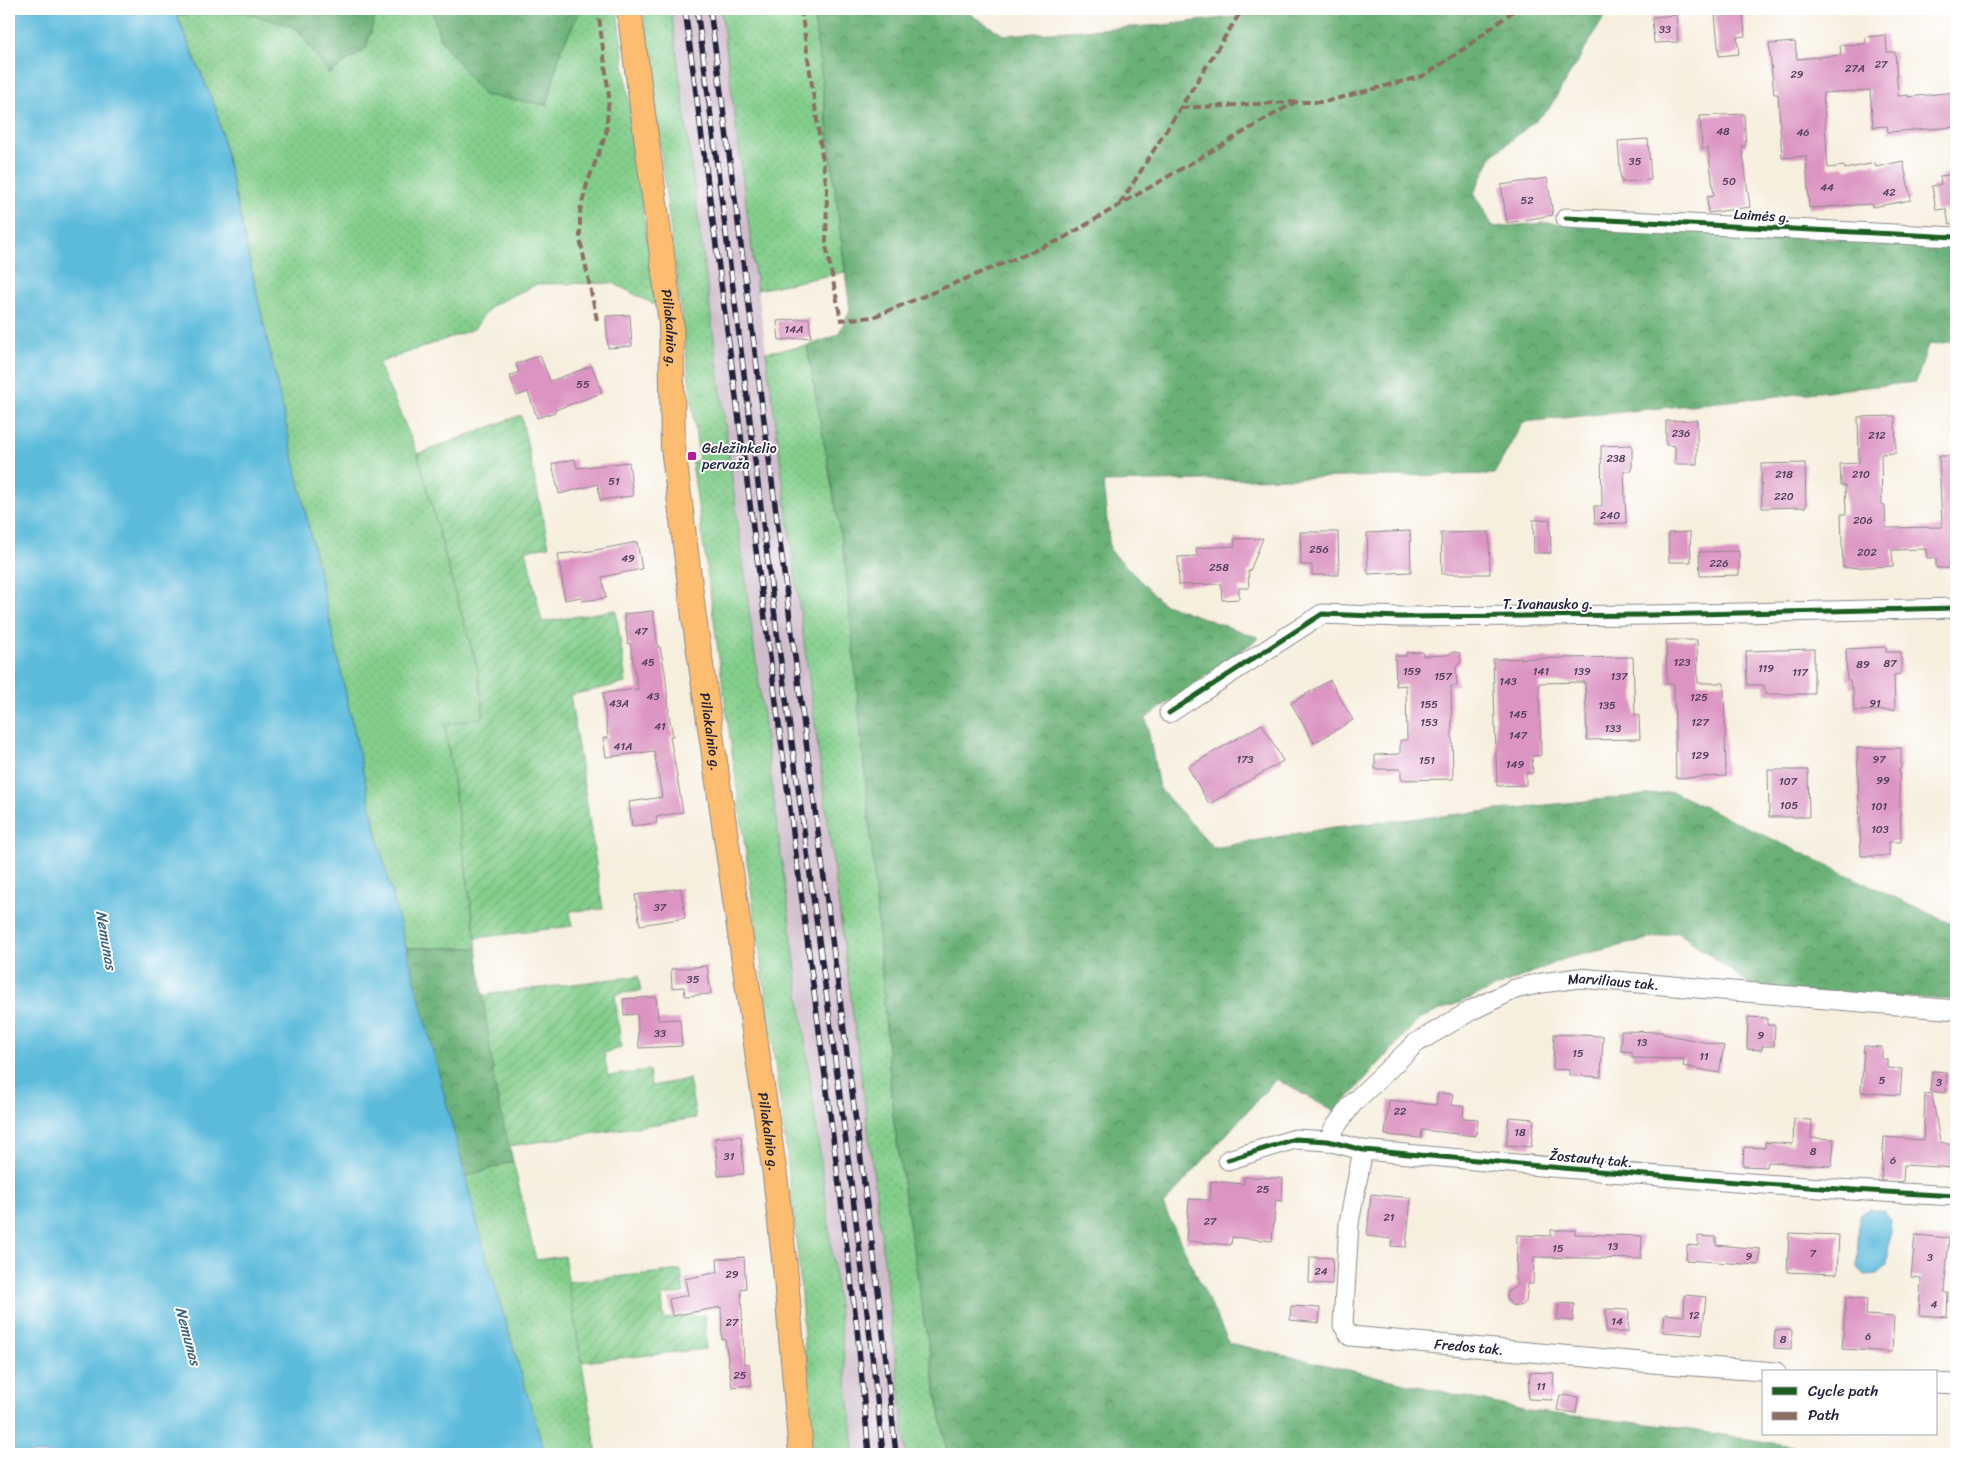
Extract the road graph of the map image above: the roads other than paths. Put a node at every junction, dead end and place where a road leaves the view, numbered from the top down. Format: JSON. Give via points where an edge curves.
{"nodes":[{"id":1,"x":629,"y":9,"type":"edge"},
{"id":2,"x":1566,"y":218,"type":"dead end"},
{"id":3,"x":1956,"y":237,"type":"edge"},
{"id":4,"x":1956,"y":608,"type":"edge"},
{"id":5,"x":1169,"y":713,"type":"dead end"},
{"id":6,"x":1956,"y":1010,"type":"edge"},
{"id":7,"x":1328,"y":1141,"type":"junction"},
{"id":8,"x":1363,"y":1150,"type":"junction"},
{"id":9,"x":1228,"y":1160,"type":"dead end"},
{"id":10,"x":1956,"y":1196,"type":"edge"},
{"id":11,"x":1762,"y":1371,"type":"edge"},
{"id":12,"x":1938,"y":1382,"type":"edge"},
{"id":13,"x":1956,"y":1384,"type":"edge"},
{"id":14,"x":800,"y":1454,"type":"edge"}],
"edges":[{"from":1,"to":14,"type":"main road","name":"Piliakalnio g.","via":[[671,323],[673,448],[694,617],[775,1175]]},
{"from":2,"to":3,"type":"street","name":"Laimės g."},
{"from":4,"to":5,"type":"street","name":"T. Ivanausko g.","via":[[1650,615],[1322,614]]},
{"from":6,"to":7,"type":"street","name":"Marviliaus tak.","via":[[1579,978],[1542,983],[1515,990],[1472,1010],[1416,1043],[1353,1103]]},
{"from":7,"to":8,"type":"street","name":"Žostautų tak."},
{"from":7,"to":9,"type":"street","name":"Žostautų tak.","via":[[1295,1139]]},
{"from":8,"to":10,"type":"street","name":"Žostautų tak.","via":[[1606,1172]]},
{"from":8,"to":11,"type":"street","name":"Fredos tak.","via":[[1349,1223],[1343,1325],[1350,1336]]},
{"from":12,"to":13,"type":"street"}]}
